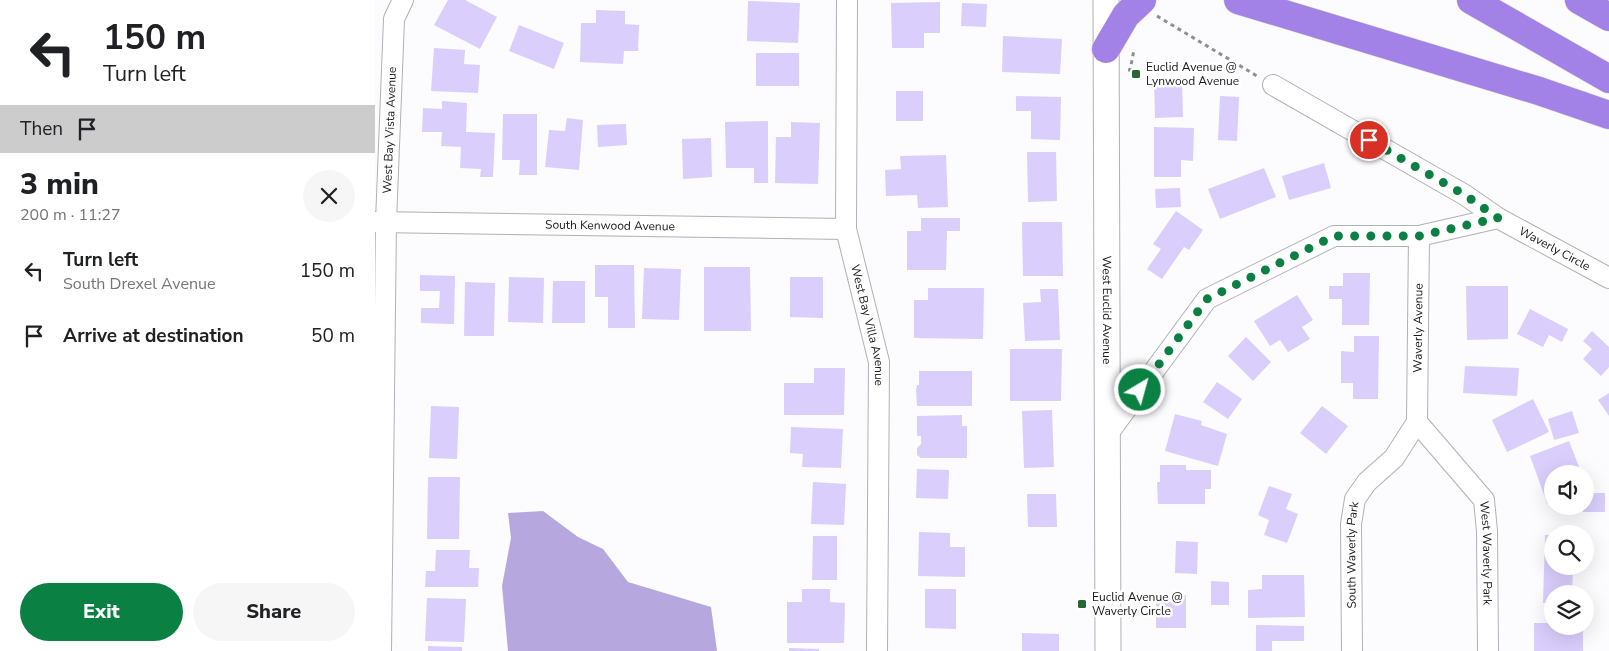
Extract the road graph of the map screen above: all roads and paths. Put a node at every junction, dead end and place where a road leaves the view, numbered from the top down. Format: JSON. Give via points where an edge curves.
{"nodes":[{"id":1,"x":403,"y":0,"type":"edge"},
{"id":2,"x":847,"y":0,"type":"edge"},
{"id":3,"x":1106,"y":0,"type":"edge"},
{"id":4,"x":1238,"y":0,"type":"edge"},
{"id":5,"x":1471,"y":0,"type":"edge"},
{"id":6,"x":1579,"y":0,"type":"edge"},
{"id":7,"x":1146,"y":10,"type":"edge"},
{"id":8,"x":1609,"y":17,"type":"edge"},
{"id":9,"x":1106,"y":48,"type":"junction"},
{"id":10,"x":1135,"y":48,"type":"dead end"},
{"id":11,"x":1124,"y":70,"type":"dead end"},
{"id":12,"x":1609,"y":79,"type":"edge"},
{"id":13,"x":1273,"y":85,"type":"joint"},
{"id":14,"x":1609,"y":115,"type":"edge"},
{"id":15,"x":1498,"y":218,"type":"junction"},
{"id":16,"x":380,"y":222,"type":"edge"},
{"id":17,"x":846,"y":229,"type":"junction"},
{"id":18,"x":1419,"y":236,"type":"junction"},
{"id":19,"x":1609,"y":278,"type":"edge"},
{"id":20,"x":1417,"y":422,"type":"junction"},
{"id":21,"x":1107,"y":435,"type":"junction"},
{"id":22,"x":381,"y":651,"type":"edge"},
{"id":23,"x":877,"y":651,"type":"edge"},
{"id":24,"x":1108,"y":651,"type":"edge"},
{"id":25,"x":1352,"y":651,"type":"edge"},
{"id":26,"x":1488,"y":651,"type":"edge"}],
"edges":[{"from":1,"to":16,"type":"street","name":"West Bay Vista Avenue","via":[[394,18]]},
{"from":2,"to":17,"type":"street","name":"West Bay Villa Avenue"},
{"from":3,"to":9,"type":"street","name":"West Euclid Avenue"},
{"from":4,"to":14,"type":"highway"},
{"from":5,"to":12,"type":"highway"},
{"from":6,"to":8,"type":"highway"},
{"from":7,"to":9,"type":"highway","via":[[1126,15]]},
{"from":7,"to":13,"type":"path"},
{"from":9,"to":21,"type":"street","name":"West Euclid Avenue"},
{"from":10,"to":11,"type":"path","via":[[1130,70]]},
{"from":13,"to":15,"type":"street","name":"Waverly Circle","via":[[1465,195]]},
{"from":15,"to":18,"type":"street"},
{"from":15,"to":19,"type":"street","name":"Waverly Circle"},
{"from":16,"to":17,"type":"street","name":"South Kenwood Avenue"},
{"from":16,"to":22,"type":"street","name":"West Bay Vista Avenue"},
{"from":17,"to":23,"type":"street","name":"West Bay Villa Avenue","via":[[879,362]]},
{"from":18,"to":20,"type":"street","name":"Waverly Avenue"},
{"from":18,"to":21,"type":"street","via":[[1334,236],[1207,299]]},
{"from":20,"to":25,"type":"street","name":"South Waverly Park","via":[[1395,458],[1367,482],[1355,499],[1351,524]]},
{"from":20,"to":26,"type":"street","name":"West Waverly Park","via":[[1484,500]]},
{"from":21,"to":24,"type":"street","name":"West Euclid Avenue"}]}
